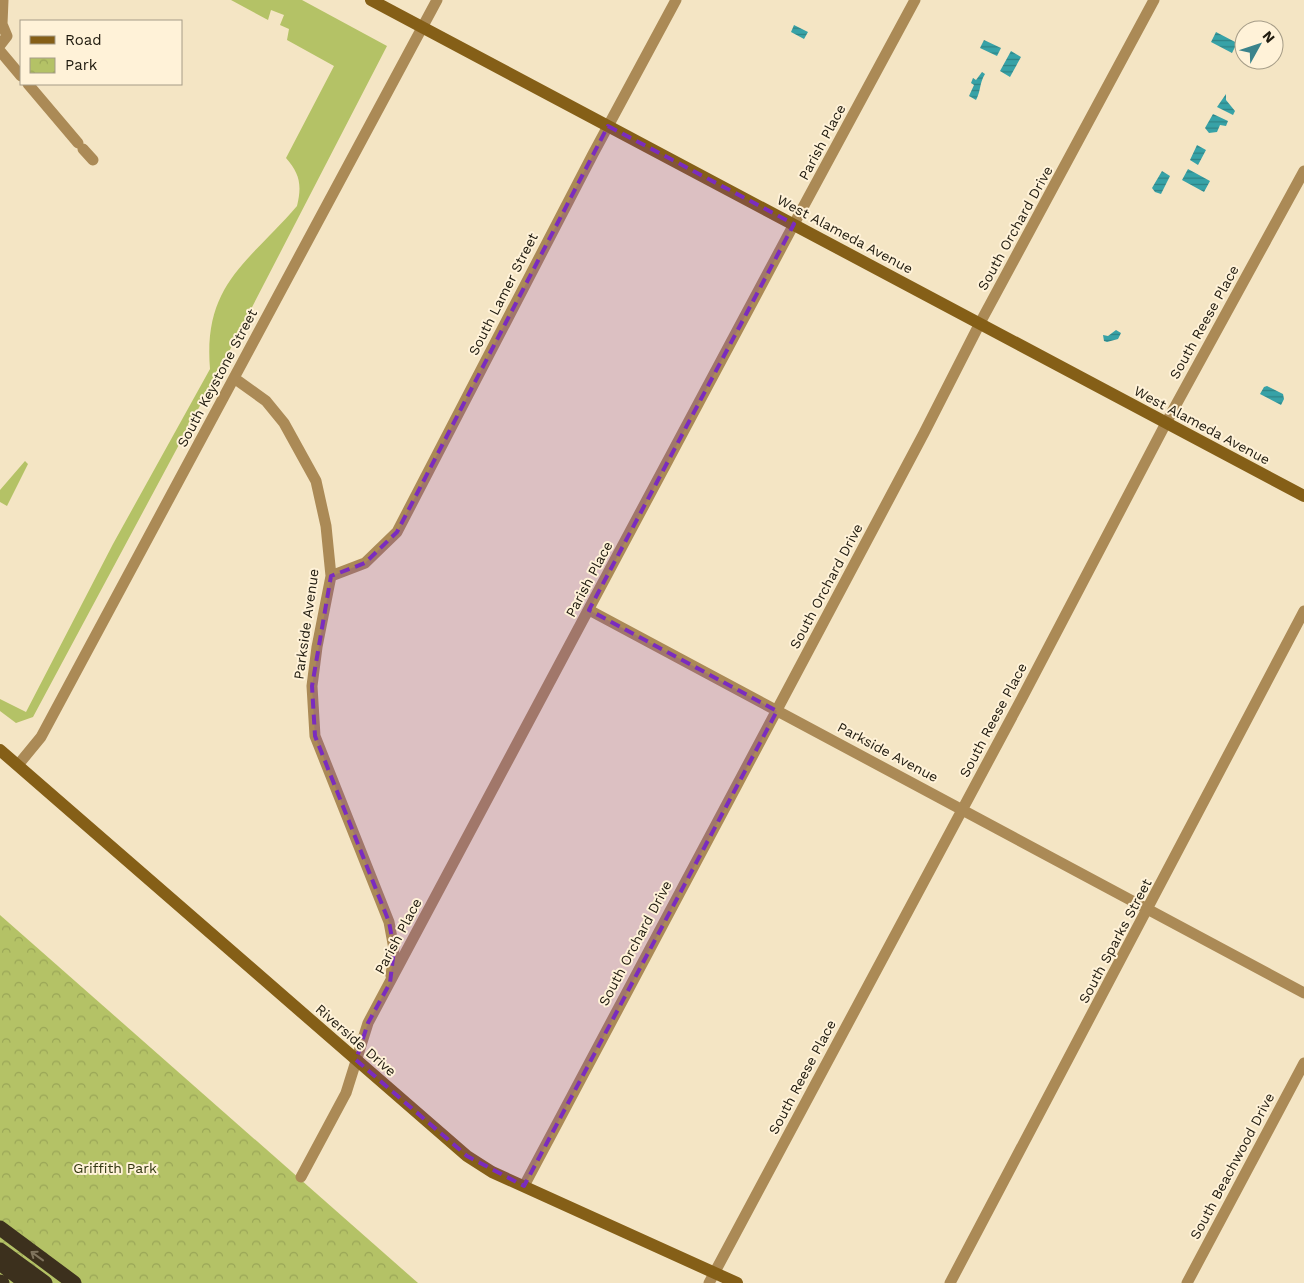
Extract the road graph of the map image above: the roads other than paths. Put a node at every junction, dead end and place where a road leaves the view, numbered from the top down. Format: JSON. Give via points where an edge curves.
{"nodes":[{"id":1,"x":3,"y":0,"type":"edge"},
{"id":2,"x":371,"y":0,"type":"edge"},
{"id":3,"x":436,"y":0,"type":"edge"},
{"id":4,"x":676,"y":0,"type":"edge"},
{"id":5,"x":915,"y":0,"type":"edge"},
{"id":6,"x":1154,"y":0,"type":"edge"},
{"id":7,"x":421,"y":27,"type":"junction"},
{"id":8,"x":0,"y":45,"type":"edge"},
{"id":9,"x":0,"y":51,"type":"edge"},
{"id":10,"x":20,"y":75,"type":"edge"},
{"id":11,"x":29,"y":85,"type":"edge"},
{"id":12,"x":608,"y":126,"type":"junction"},
{"id":13,"x":93,"y":160,"type":"dead end"},
{"id":14,"x":1304,"y":171,"type":"edge"},
{"id":15,"x":794,"y":224,"type":"junction"},
{"id":16,"x":980,"y":323,"type":"junction"},
{"id":17,"x":234,"y":378,"type":"junction"},
{"id":18,"x":1166,"y":423,"type":"junction"},
{"id":19,"x":1304,"y":496,"type":"edge"},
{"id":20,"x":331,"y":576,"type":"junction"},
{"id":21,"x":589,"y":610,"type":"junction"},
{"id":22,"x":1304,"y":611,"type":"edge"},
{"id":23,"x":777,"y":711,"type":"junction"},
{"id":24,"x":0,"y":750,"type":"edge"},
{"id":25,"x":18,"y":765,"type":"junction"},
{"id":26,"x":962,"y":809,"type":"junction"},
{"id":27,"x":1148,"y":910,"type":"junction"},
{"id":28,"x":390,"y":983,"type":"junction"},
{"id":29,"x":1304,"y":993,"type":"edge"},
{"id":30,"x":356,"y":1060,"type":"junction"},
{"id":31,"x":1304,"y":1063,"type":"edge"},
{"id":32,"x":301,"y":1177,"type":"dead end"},
{"id":33,"x":524,"y":1186,"type":"junction"},
{"id":34,"x":0,"y":1228,"type":"edge"},
{"id":35,"x":0,"y":1250,"type":"edge"},
{"id":36,"x":0,"y":1263,"type":"edge"},
{"id":37,"x":711,"y":1278,"type":"edge"},
{"id":38,"x":26,"y":1283,"type":"edge"},
{"id":39,"x":44,"y":1283,"type":"edge"},
{"id":40,"x":74,"y":1283,"type":"edge"},
{"id":41,"x":737,"y":1283,"type":"edge"},
{"id":42,"x":950,"y":1283,"type":"edge"},
{"id":43,"x":1187,"y":1283,"type":"edge"}],
"edges":[{"from":1,"to":8,"type":"street","via":[[2,24],[7,36]]},
{"from":2,"to":7,"type":"main road","name":"West Alameda Avenue"},
{"from":3,"to":7,"type":"street","name":"South Keystone Street"},
{"from":4,"to":12,"type":"street","name":"South Lamer Street"},
{"from":5,"to":15,"type":"street","name":"Parish Place"},
{"from":6,"to":16,"type":"street","name":"South Orchard Drive"},
{"from":7,"to":12,"type":"main road","name":"West Alameda Avenue"},
{"from":7,"to":17,"type":"street","name":"South Keystone Street"},
{"from":9,"to":10,"type":"street"},
{"from":11,"to":13,"type":"street"},
{"from":12,"to":15,"type":"main road","name":"West Alameda Avenue"},
{"from":12,"to":20,"type":"street","name":"South Lamer Street","via":[[397,532],[365,563]]},
{"from":14,"to":18,"type":"street","name":"South Reese Place"},
{"from":15,"to":16,"type":"main road","name":"West Alameda Avenue"},
{"from":15,"to":21,"type":"street","name":"Parish Place"},
{"from":16,"to":18,"type":"main road","name":"West Alameda Avenue"},
{"from":16,"to":23,"type":"street","name":"South Orchard Drive"},
{"from":17,"to":20,"type":"street","name":"Parkside Avenue","via":[[266,401],[284,423],[316,481],[326,526]]},
{"from":17,"to":25,"type":"street","name":"South Keystone Street","via":[[41,737]]},
{"from":18,"to":19,"type":"main road","name":"West Alameda Avenue"},
{"from":18,"to":26,"type":"street","name":"South Reese Place"},
{"from":20,"to":28,"type":"street","name":"Parkside Avenue","via":[[312,686],[315,736],[389,922],[394,949]]},
{"from":21,"to":23,"type":"street","name":"Parkside Avenue"},
{"from":21,"to":28,"type":"street","name":"Parish Place"},
{"from":22,"to":27,"type":"street","name":"South Sparks Street"},
{"from":23,"to":26,"type":"street","name":"Parkside Avenue"},
{"from":23,"to":33,"type":"street","name":"South Orchard Drive"},
{"from":24,"to":25,"type":"main road","name":"Riverside Drive"},
{"from":25,"to":30,"type":"main road","name":"Riverside Drive"},
{"from":26,"to":27,"type":"street","name":"Parkside Avenue"},
{"from":26,"to":37,"type":"street","name":"South Reese Place"},
{"from":27,"to":29,"type":"street","name":"Parkside Avenue"},
{"from":27,"to":42,"type":"street","name":"South Sparks Street"},
{"from":28,"to":30,"type":"street","name":"Parish Place","via":[[368,1023]]},
{"from":30,"to":32,"type":"street","name":"Parish Place","via":[[346,1093]]},
{"from":30,"to":33,"type":"main road","name":"Riverside Drive","via":[[467,1156],[492,1172]]},
{"from":31,"to":43,"type":"street","name":"South Beachwood Drive"},
{"from":33,"to":37,"type":"main road","name":"Riverside Drive"},
{"from":40,"to":34,"type":"highway","one_way":true},
{"from":35,"to":39,"type":"highway"},
{"from":36,"to":38,"type":"highway"},
{"from":37,"to":41,"type":"main road","name":"Riverside Drive"}]}
